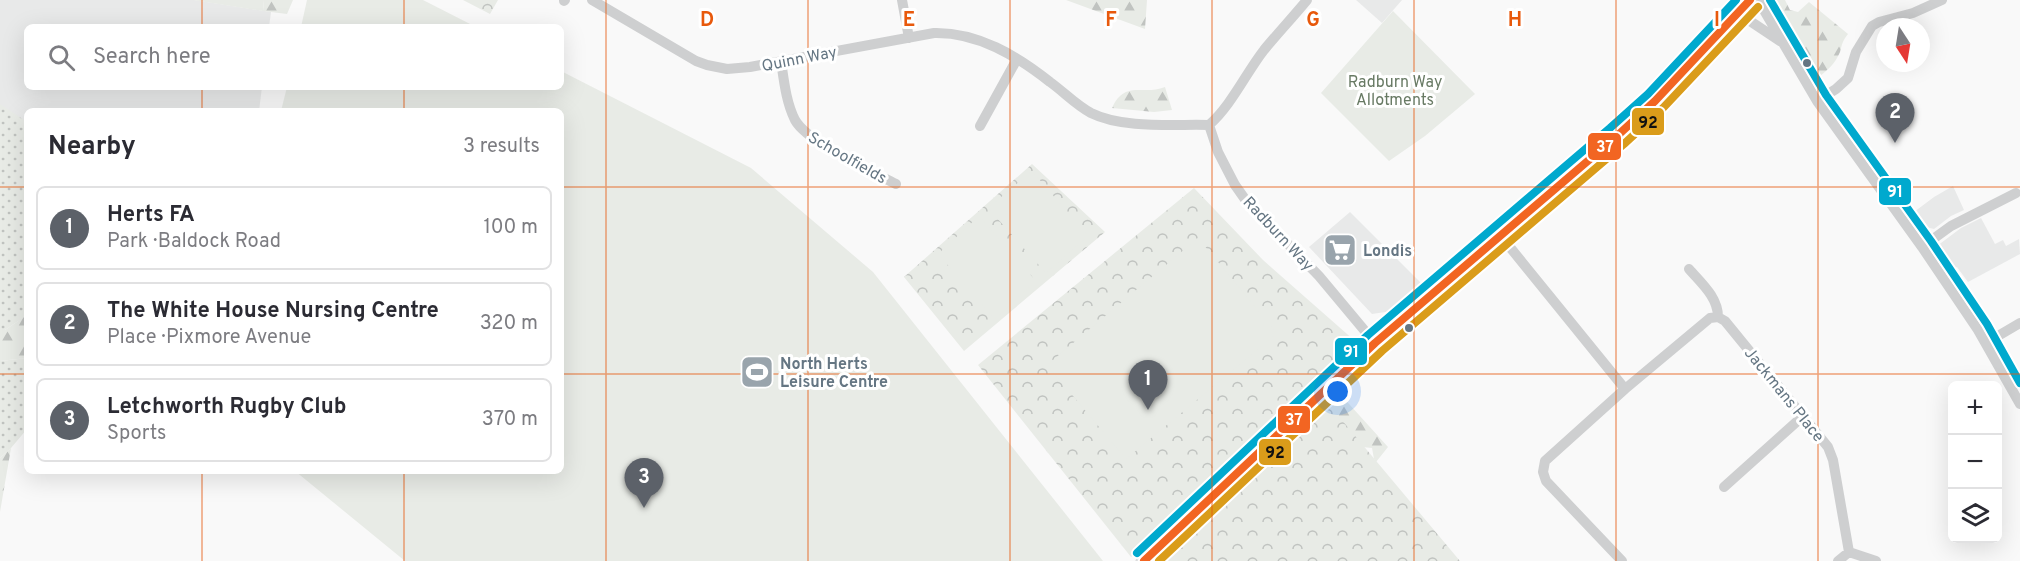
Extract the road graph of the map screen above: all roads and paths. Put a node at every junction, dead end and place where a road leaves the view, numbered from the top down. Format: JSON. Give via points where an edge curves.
{"nodes":[{"id":1,"x":592,"y":0,"type":"edge"},
{"id":2,"x":902,"y":0,"type":"edge"},
{"id":3,"x":1307,"y":0,"type":"edge"},
{"id":4,"x":1750,"y":0,"type":"edge"},
{"id":5,"x":1758,"y":0,"type":"edge"},
{"id":6,"x":1942,"y":0,"type":"edge"},
{"id":7,"x":1738,"y":13,"type":"junction"},
{"id":8,"x":909,"y":38,"type":"junction"},
{"id":9,"x":1781,"y":41,"type":"junction"},
{"id":10,"x":1017,"y":59,"type":"junction"},
{"id":11,"x":781,"y":61,"type":"junction"},
{"id":12,"x":1817,"y":101,"type":"junction"},
{"id":13,"x":1209,"y":125,"type":"junction"},
{"id":14,"x":980,"y":126,"type":"dead end"},
{"id":15,"x":896,"y":184,"type":"dead end"},
{"id":16,"x":2016,"y":193,"type":"dead end"},
{"id":17,"x":1500,"y":236,"type":"junction"},
{"id":18,"x":1922,"y":247,"type":"junction"},
{"id":19,"x":1689,"y":269,"type":"dead end"},
{"id":20,"x":1718,"y":317,"type":"junction"},
{"id":21,"x":2020,"y":323,"type":"edge"},
{"id":22,"x":1375,"y":343,"type":"junction"},
{"id":23,"x":1986,"y":343,"type":"junction"},
{"id":24,"x":1625,"y":389,"type":"junction"},
{"id":25,"x":2020,"y":404,"type":"edge"},
{"id":26,"x":1802,"y":417,"type":"junction"},
{"id":27,"x":1724,"y":487,"type":"dead end"},
{"id":28,"x":1849,"y":552,"type":"junction"},
{"id":29,"x":1144,"y":561,"type":"edge"},
{"id":30,"x":1622,"y":561,"type":"edge"},
{"id":31,"x":1838,"y":561,"type":"edge"},
{"id":32,"x":1876,"y":561,"type":"edge"}],
"edges":[{"from":1,"to":11,"type":"street","name":"Quinn Way","via":[[706,65],[738,69]]},
{"from":2,"to":8,"type":"street"},
{"from":3,"to":13,"type":"street"},
{"from":4,"to":7,"type":"main road"},
{"from":5,"to":9,"type":"street"},
{"from":6,"to":12,"type":"street","via":[[1872,26],[1856,52],[1848,78]]},
{"from":7,"to":9,"type":"street"},
{"from":7,"to":17,"type":"main road","via":[[1633,122]]},
{"from":8,"to":10,"type":"street","name":"Quinn Way","via":[[934,33],[963,35]]},
{"from":8,"to":11,"type":"street","name":"Quinn Way"},
{"from":9,"to":12,"type":"street"},
{"from":10,"to":13,"type":"street","name":"Quinn Way","via":[[1099,116],[1128,122]]},
{"from":10,"to":14,"type":"street"},
{"from":11,"to":15,"type":"street","name":"Schoolfields","via":[[789,107],[802,130]]},
{"from":12,"to":18,"type":"street"},
{"from":13,"to":22,"type":"street","name":"Radburn Way","via":[[1218,152],[1247,202]]},
{"from":16,"to":18,"type":"street","via":[[1958,221]]},
{"from":17,"to":22,"type":"main road"},
{"from":17,"to":24,"type":"street"},
{"from":18,"to":23,"type":"street"},
{"from":19,"to":20,"type":"street","name":"Jackmans Place","via":[[1714,299]]},
{"from":20,"to":24,"type":"street","via":[[1710,318]]},
{"from":20,"to":26,"type":"street","name":"Jackmans Place"},
{"from":21,"to":23,"type":"street"},
{"from":22,"to":29,"type":"main road"},
{"from":23,"to":25,"type":"street"},
{"from":24,"to":30,"type":"street","via":[[1545,461],[1543,472],[1546,481]]},
{"from":26,"to":27,"type":"street"},
{"from":26,"to":28,"type":"street","name":"Jackmans Place","via":[[1830,452]]},
{"from":28,"to":31,"type":"street"},
{"from":28,"to":32,"type":"street"}]}
